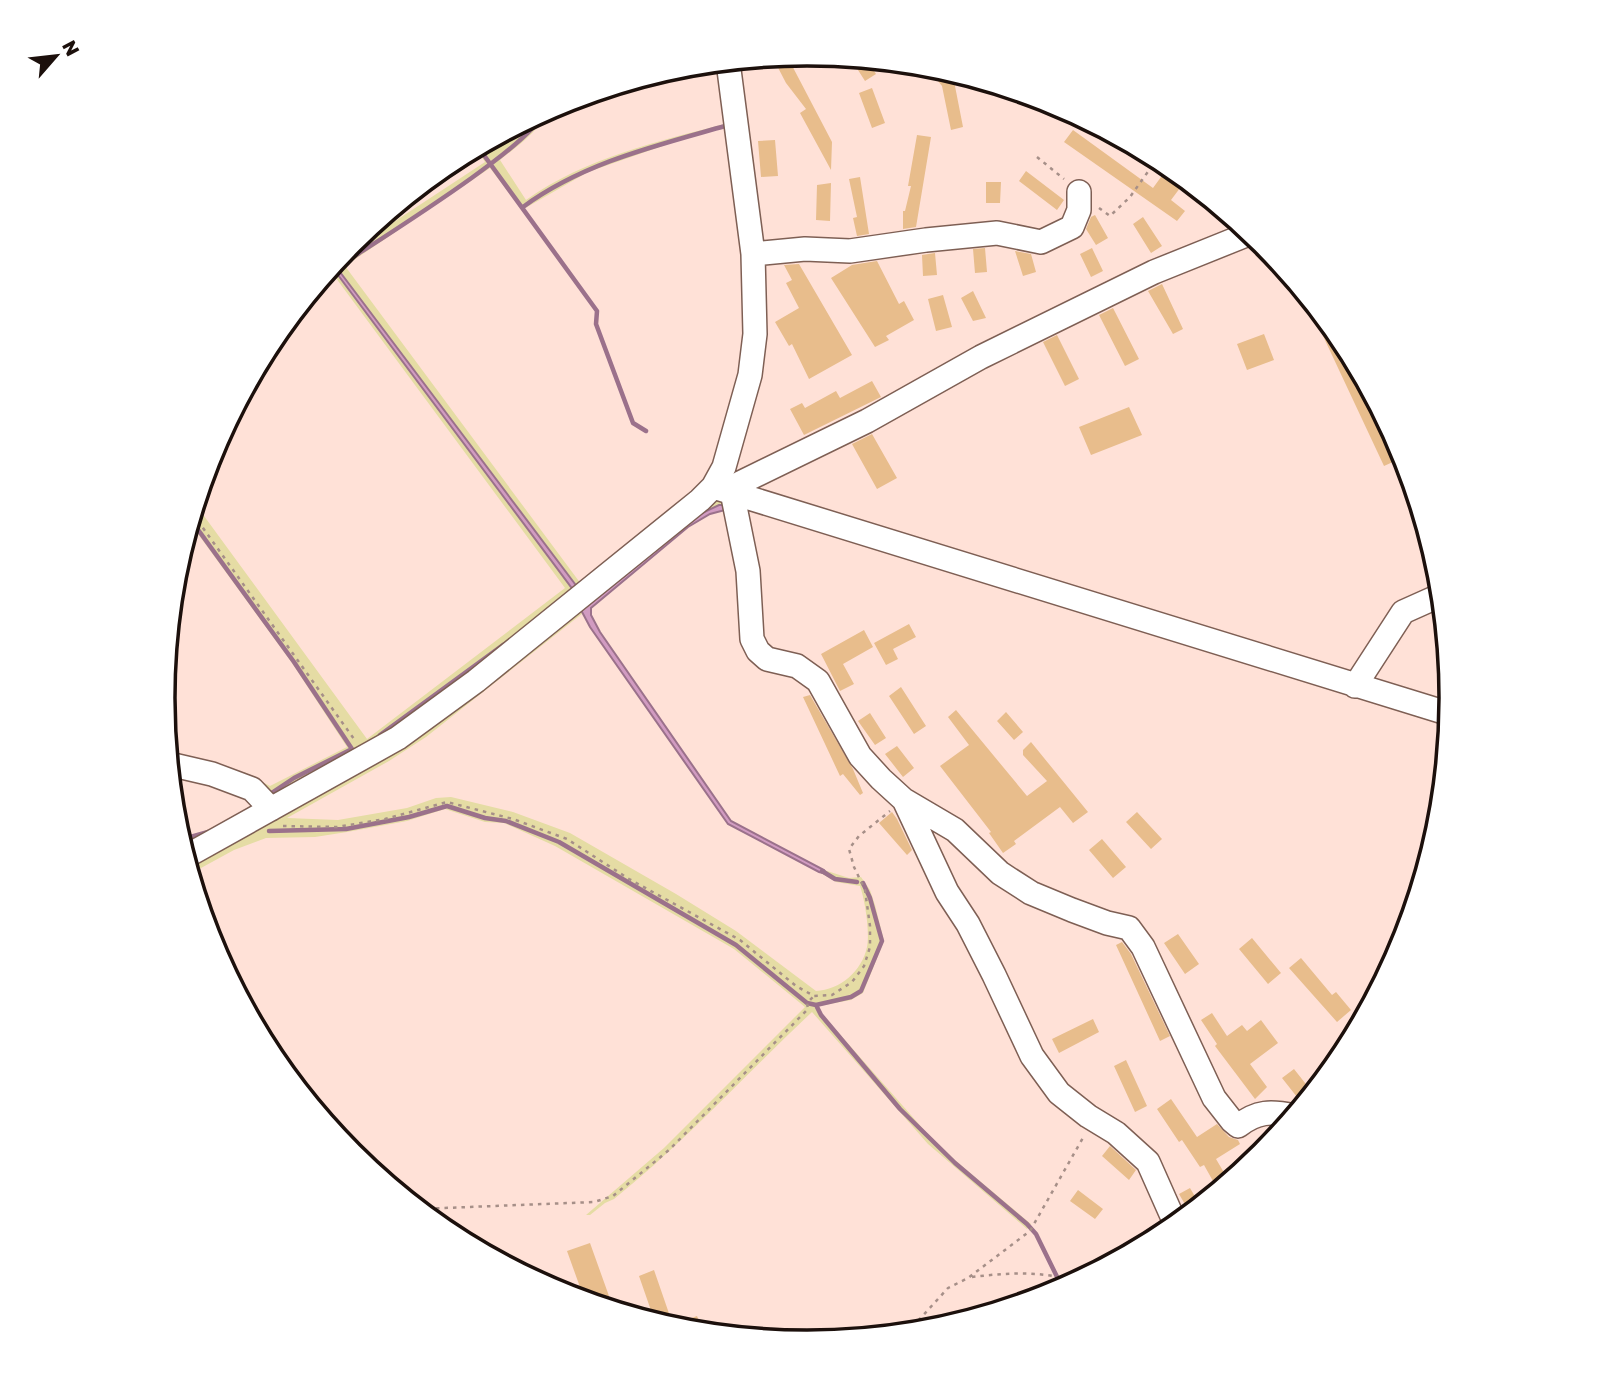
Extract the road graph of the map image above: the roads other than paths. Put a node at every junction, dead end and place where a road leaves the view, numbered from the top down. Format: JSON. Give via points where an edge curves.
{"nodes":[{"id":1,"x":729,"y":72,"type":"edge"},
{"id":2,"x":1079,"y":192,"type":"road end"},
{"id":3,"x":1239,"y":238,"type":"edge"},
{"id":4,"x":753,"y":254,"type":"junction"},
{"id":5,"x":722,"y":489,"type":"junction"},
{"id":6,"x":1431,"y":599,"type":"edge"},
{"id":7,"x":1355,"y":686,"type":"junction"},
{"id":8,"x":1439,"y":712,"type":"edge"},
{"id":9,"x":179,"y":766,"type":"edge"},
{"id":10,"x":904,"y":800,"type":"junction"},
{"id":11,"x":261,"y":815,"type":"junction"},
{"id":12,"x":194,"y":852,"type":"edge"},
{"id":13,"x":1283,"y":1114,"type":"edge"},
{"id":14,"x":1171,"y":1215,"type":"edge"}],
"edges":[{"from":1,"to":4,"type":"street"},
{"from":2,"to":4,"type":"street","via":[[1079,210],[1072,227],[1041,242],[997,233],[850,251]]},
{"from":3,"to":5,"type":"street","via":[[1154,272],[867,421]]},
{"from":4,"to":5,"type":"street","via":[[756,314],[750,375]]},
{"from":5,"to":7,"type":"street"},
{"from":5,"to":10,"type":"street","via":[[748,571],[752,639],[758,651],[767,659],[797,666],[818,681],[860,756]]},
{"from":5,"to":11,"type":"street","via":[[700,500],[476,681],[398,738]]},
{"from":6,"to":7,"type":"street","via":[[1403,612]]},
{"from":7,"to":8,"type":"street"},
{"from":9,"to":11,"type":"street","via":[[253,789]]},
{"from":10,"to":13,"type":"street","via":[[955,830],[1000,873],[1031,892],[1129,928],[1143,947],[1214,1098],[1232,1121],[1238,1126],[1267,1111]]},
{"from":10,"to":14,"type":"street","via":[[1032,1056],[1059,1093],[1148,1162]]},
{"from":11,"to":12,"type":"street"}]}
